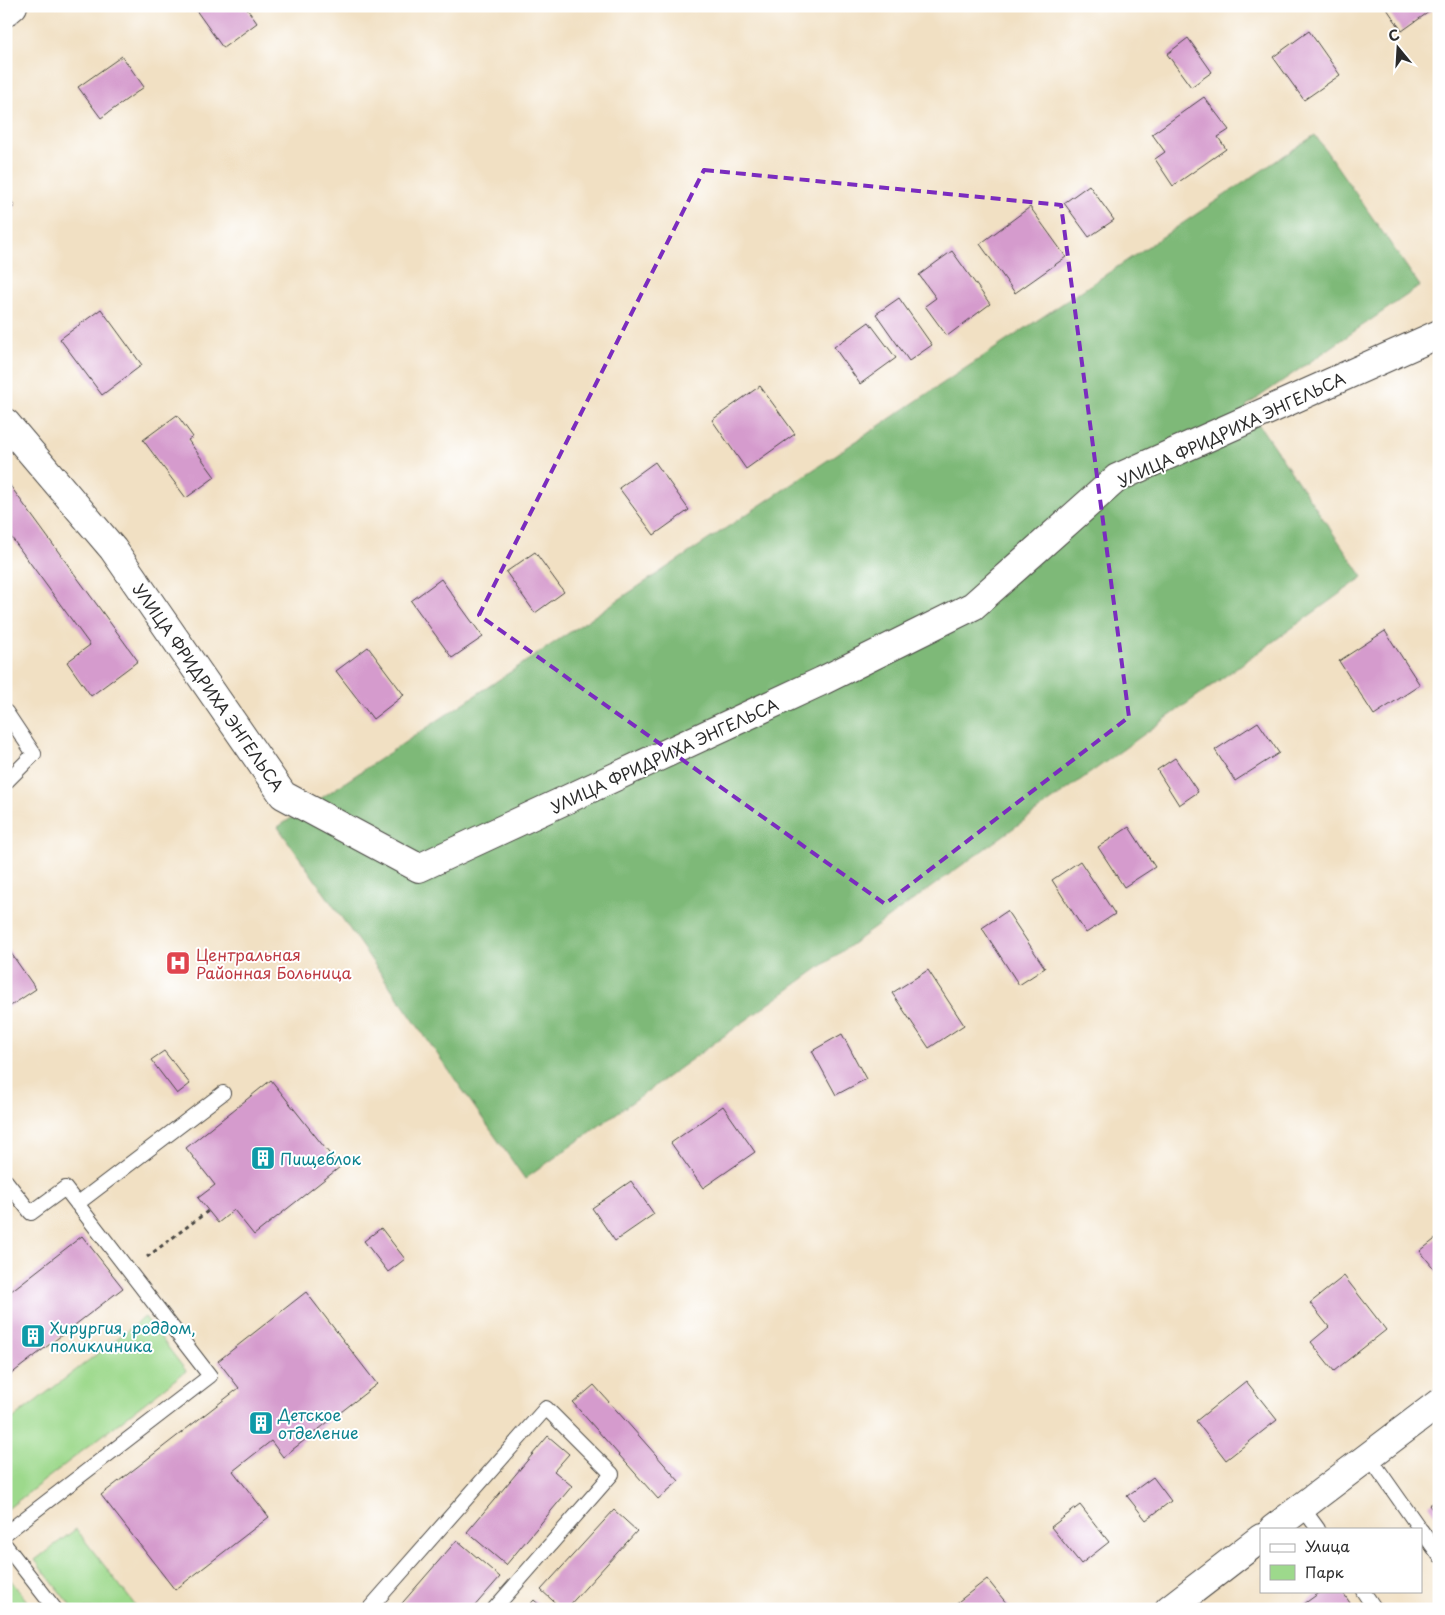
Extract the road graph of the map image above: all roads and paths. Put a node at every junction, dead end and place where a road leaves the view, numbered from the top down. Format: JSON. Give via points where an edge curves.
{"nodes":[{"id":1,"x":13,"y":6,"type":"edge"},
{"id":2,"x":6,"y":12,"type":"edge"},
{"id":3,"x":1439,"y":334,"type":"edge"},
{"id":4,"x":6,"y":423,"type":"edge"},
{"id":5,"x":6,"y":712,"type":"edge"},
{"id":6,"x":6,"y":782,"type":"edge"},
{"id":7,"x":223,"y":1093,"type":"dead end"},
{"id":8,"x":6,"y":1181,"type":"edge"},
{"id":9,"x":77,"y":1204,"type":"junction"},
{"id":10,"x":208,"y":1211,"type":"dead end"},
{"id":11,"x":128,"y":1271,"type":"junction"},
{"id":12,"x":1439,"y":1403,"type":"edge"},
{"id":13,"x":1368,"y":1456,"type":"junction"},
{"id":14,"x":1302,"y":1506,"type":"junction"},
{"id":15,"x":1274,"y":1528,"type":"edge"},
{"id":16,"x":1317,"y":1528,"type":"edge"},
{"id":17,"x":1420,"y":1528,"type":"edge"},
{"id":18,"x":1422,"y":1530,"type":"edge"},
{"id":19,"x":6,"y":1533,"type":"edge"},
{"id":20,"x":1260,"y":1539,"type":"edge"},
{"id":21,"x":6,"y":1546,"type":"edge"},
{"id":22,"x":1439,"y":1555,"type":"edge"},
{"id":23,"x":1364,"y":1592,"type":"edge"},
{"id":24,"x":55,"y":1609,"type":"edge"},
{"id":25,"x":369,"y":1609,"type":"edge"},
{"id":26,"x":494,"y":1609,"type":"edge"},
{"id":27,"x":1168,"y":1609,"type":"edge"},
{"id":28,"x":1375,"y":1609,"type":"edge"}],
"edges":[{"from":1,"to":2,"type":"street"},
{"from":3,"to":4,"type":"street","name":"УЛИЦА ФРИДРИХА ЭНГЕЛЬСА","via":[[1117,478],[972,606],[822,681],[419,868],[283,795],[113,549]]},
{"from":5,"to":6,"type":"lane","via":[[34,754]]},
{"from":7,"to":9,"type":"lane"},
{"from":8,"to":9,"type":"lane","via":[[31,1213],[65,1188]]},
{"from":9,"to":11,"type":"lane"},
{"from":10,"to":11,"type":"path"},
{"from":11,"to":19,"type":"lane","via":[[210,1376]]},
{"from":12,"to":13,"type":"street"},
{"from":13,"to":14,"type":"street"},
{"from":13,"to":17,"type":"lane"},
{"from":14,"to":15,"type":"street"},
{"from":14,"to":16,"type":"lane"},
{"from":18,"to":22,"type":"lane"},
{"from":20,"to":27,"type":"street"},
{"from":21,"to":24,"type":"lane"},
{"from":23,"to":28,"type":"lane"},
{"from":25,"to":26,"type":"lane","via":[[546,1408],[612,1474]]}]}
